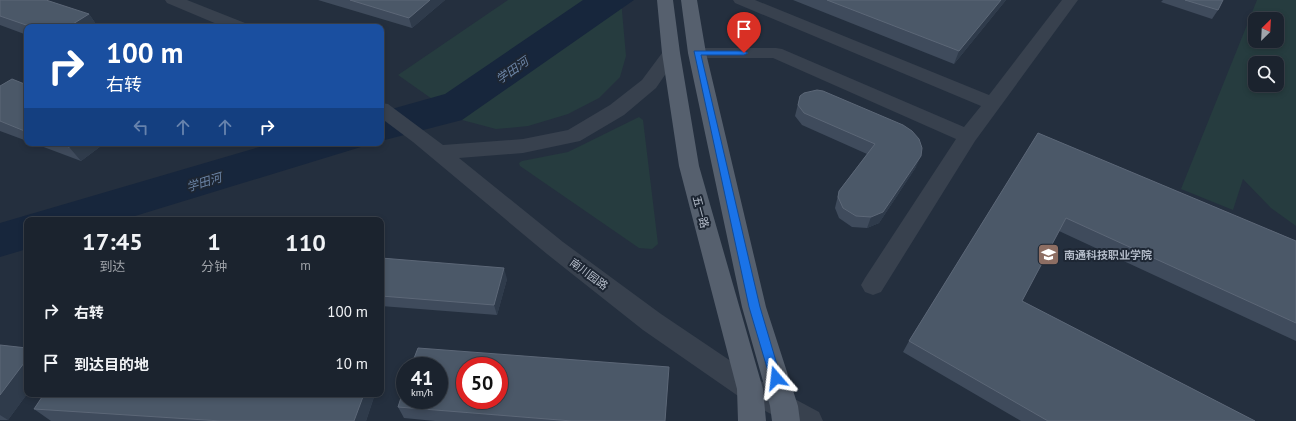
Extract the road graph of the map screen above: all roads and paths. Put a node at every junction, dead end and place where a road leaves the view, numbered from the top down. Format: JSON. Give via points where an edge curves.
{"nodes":[{"id":1,"x":173,"y":0,"type":"edge"},
{"id":2,"x":665,"y":0,"type":"edge"},
{"id":3,"x":689,"y":0,"type":"edge"},
{"id":4,"x":741,"y":0,"type":"edge"},
{"id":5,"x":1070,"y":0,"type":"edge"},
{"id":6,"x":232,"y":24,"type":"edge"},
{"id":7,"x":671,"y":53,"type":"junction"},
{"id":8,"x":697,"y":53,"type":"junction"},
{"id":9,"x":992,"y":103,"type":"junction"},
{"id":10,"x":384,"y":111,"type":"edge"},
{"id":11,"x":968,"y":136,"type":"junction"},
{"id":12,"x":439,"y":152,"type":"junction"},
{"id":13,"x":873,"y":285,"type":"dead end"},
{"id":14,"x":750,"y":389,"type":"junction"},
{"id":15,"x":785,"y":413,"type":"edge"},
{"id":16,"x":752,"y":421,"type":"edge"},
{"id":17,"x":809,"y":421,"type":"edge"}],
"edges":[{"from":1,"to":6,"type":"street"},
{"from":2,"to":7,"type":"main road","name":"五一路"},
{"from":3,"to":8,"type":"main road"},
{"from":4,"to":9,"type":"street"},
{"from":5,"to":9,"type":"street"},
{"from":7,"to":12,"type":"street","via":[[649,84],[616,110],[573,136],[523,146]]},
{"from":7,"to":14,"type":"main road","name":"五一路","via":[[689,166]]},
{"from":8,"to":11,"type":"street","via":[[776,53]]},
{"from":8,"to":15,"type":"main road","via":[[754,307]]},
{"from":9,"to":11,"type":"street"},
{"from":10,"to":12,"type":"street","name":"南川园路"},
{"from":11,"to":13,"type":"street"},
{"from":12,"to":14,"type":"street","name":"南川园路","via":[[555,248],[652,322]]},
{"from":14,"to":15,"type":"street","name":"南川园路"},
{"from":14,"to":16,"type":"main road","name":"五一路"},
{"from":15,"to":17,"type":"street","name":"南川园路"}]}
